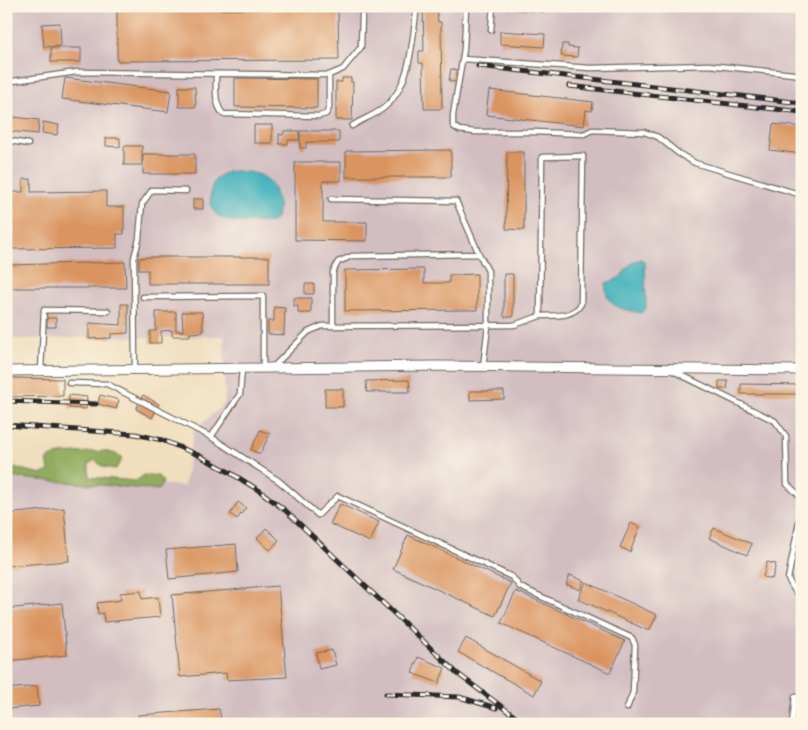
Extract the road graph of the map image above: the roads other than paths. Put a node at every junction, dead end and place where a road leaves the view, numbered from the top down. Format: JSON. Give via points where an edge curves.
{"nodes":[{"id":1,"x":417,"y":6,"type":"edge"},
{"id":2,"x":466,"y":6,"type":"edge"},
{"id":3,"x":493,"y":6,"type":"edge"},
{"id":4,"x":509,"y":6,"type":"edge"},
{"id":5,"x":544,"y":9,"type":"dead end"},
{"id":6,"x":362,"y":14,"type":"dead end"},
{"id":7,"x":492,"y":30,"type":"dead end"},
{"id":8,"x":463,"y":59,"type":"junction"},
{"id":9,"x":216,"y":75,"type":"junction"},
{"id":10,"x":330,"y":75,"type":"junction"},
{"id":11,"x":802,"y":75,"type":"edge"},
{"id":12,"x":6,"y":82,"type":"edge"},
{"id":13,"x":352,"y":126,"type":"dead end"},
{"id":14,"x":6,"y":140,"type":"edge"},
{"id":15,"x":28,"y":144,"type":"dead end"},
{"id":16,"x":186,"y":191,"type":"dead end"},
{"id":17,"x":802,"y":195,"type":"edge"},
{"id":18,"x":331,"y":199,"type":"dead end"},
{"id":19,"x":479,"y":254,"type":"junction"},
{"id":20,"x":143,"y":297,"type":"dead end"},
{"id":21,"x":108,"y":311,"type":"dead end"},
{"id":22,"x":540,"y":316,"type":"junction"},
{"id":23,"x":333,"y":326,"type":"junction"},
{"id":24,"x":488,"y":326,"type":"junction"},
{"id":25,"x":483,"y":367,"type":"junction"},
{"id":26,"x":242,"y":368,"type":"junction"},
{"id":27,"x":263,"y":368,"type":"junction"},
{"id":28,"x":272,"y":368,"type":"junction"},
{"id":29,"x":135,"y":369,"type":"junction"},
{"id":30,"x":41,"y":370,"type":"junction"},
{"id":31,"x":671,"y":370,"type":"junction"},
{"id":32,"x":802,"y":370,"type":"edge"},
{"id":33,"x":6,"y":371,"type":"edge"},
{"id":34,"x":69,"y":383,"type":"dead end"},
{"id":35,"x":211,"y":438,"type":"junction"},
{"id":36,"x":802,"y":498,"type":"edge"},
{"id":37,"x":802,"y":506,"type":"edge"},
{"id":38,"x":802,"y":596,"type":"edge"},
{"id":39,"x":802,"y":697,"type":"edge"},
{"id":40,"x":627,"y":708,"type":"dead end"},
{"id":41,"x":792,"y":724,"type":"edge"}],
"edges":[{"from":1,"to":13,"type":"lane","via":[[410,56],[399,90],[384,107]]},
{"from":2,"to":8,"type":"lane"},
{"from":3,"to":7,"type":"lane"},
{"from":4,"to":5,"type":"lane"},
{"from":6,"to":10,"type":"lane","via":[[361,47],[342,70]]},
{"from":8,"to":11,"type":"lane","via":[[590,68],[709,64]]},
{"from":8,"to":17,"type":"lane","via":[[453,115],[453,126],[459,130],[584,134],[592,130],[644,132],[658,137],[695,163]]},
{"from":9,"to":10,"type":"lane"},
{"from":9,"to":10,"type":"lane","via":[[216,98],[223,114],[269,116],[326,114],[330,108]]},
{"from":9,"to":12,"type":"lane","via":[[77,72]]},
{"from":14,"to":15,"type":"lane"},
{"from":16,"to":29,"type":"lane","via":[[152,190],[142,204],[134,258]]},
{"from":18,"to":19,"type":"lane","via":[[456,201]]},
{"from":19,"to":23,"type":"lane","via":[[352,256],[338,262],[333,272]]},
{"from":19,"to":24,"type":"lane","via":[[488,271]]},
{"from":20,"to":27,"type":"lane","via":[[263,296]]},
{"from":21,"to":30,"type":"lane","via":[[44,310]]},
{"from":22,"to":22,"type":"lane","via":[[542,157],[583,156],[581,304],[569,314]]},
{"from":22,"to":24,"type":"lane","via":[[514,325]]},
{"from":23,"to":24,"type":"lane"},
{"from":23,"to":28,"type":"lane","via":[[322,326],[308,332]]},
{"from":24,"to":25,"type":"lane"},
{"from":25,"to":28,"type":"street"},
{"from":25,"to":31,"type":"street"},
{"from":26,"to":27,"type":"street"},
{"from":26,"to":29,"type":"street"},
{"from":26,"to":35,"type":"lane","via":[[240,394]]},
{"from":27,"to":28,"type":"street"},
{"from":29,"to":30,"type":"street"},
{"from":30,"to":33,"type":"street"},
{"from":31,"to":32,"type":"street"},
{"from":31,"to":36,"type":"lane","via":[[775,421],[786,436],[787,484]]},
{"from":34,"to":35,"type":"lane","via":[[107,384]]},
{"from":35,"to":40,"type":"lane","via":[[279,481],[318,515],[338,496],[512,578],[520,587],[632,638],[635,645],[633,692]]},
{"from":37,"to":38,"type":"lane","via":[[788,580]]},
{"from":39,"to":41,"type":"lane","via":[[795,697]]}]}
